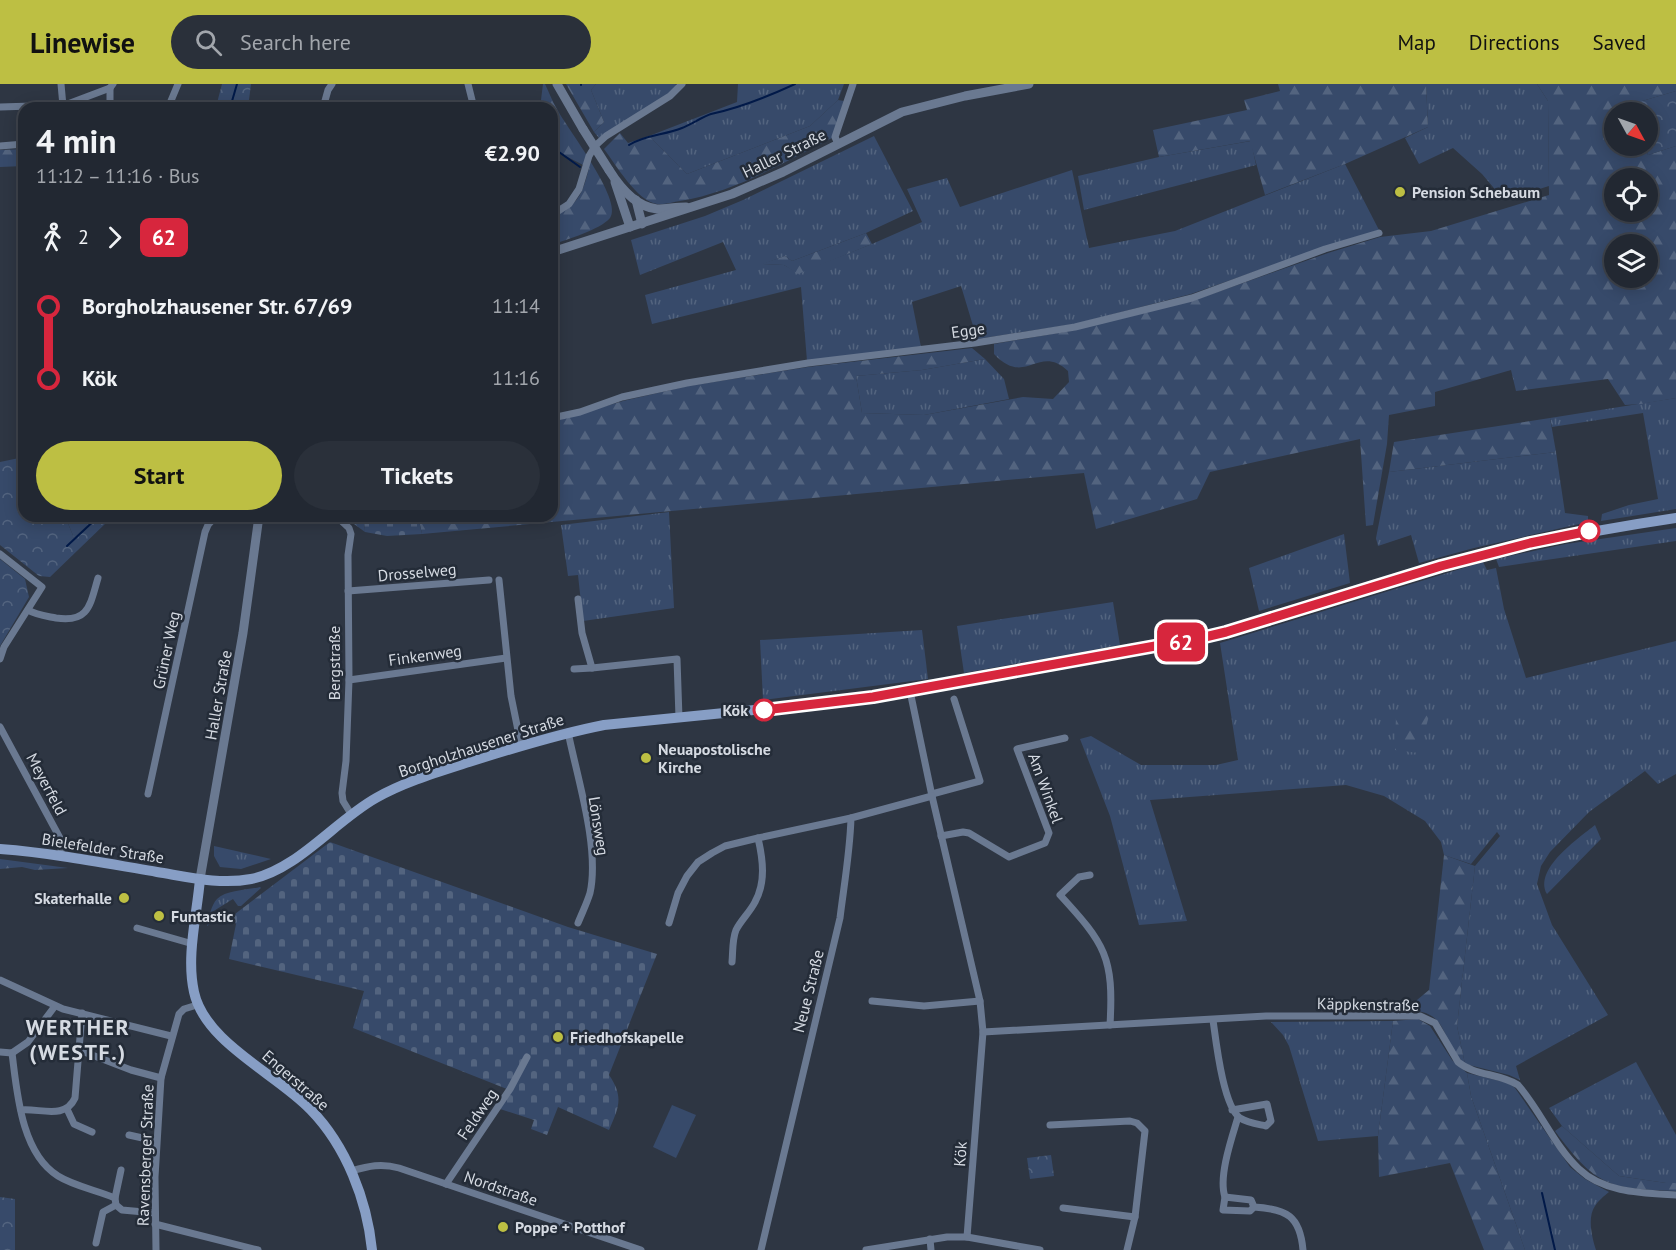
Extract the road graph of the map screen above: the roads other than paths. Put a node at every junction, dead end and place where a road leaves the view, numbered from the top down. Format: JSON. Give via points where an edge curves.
{"nodes":[{"id":1,"x":62,"y":84,"type":"edge"},
{"id":2,"x":178,"y":84,"type":"edge"},
{"id":3,"x":332,"y":84,"type":"edge"},
{"id":4,"x":468,"y":84,"type":"edge"},
{"id":5,"x":557,"y":84,"type":"edge"},
{"id":6,"x":682,"y":84,"type":"edge"},
{"id":7,"x":853,"y":84,"type":"edge"},
{"id":8,"x":1029,"y":84,"type":"edge"},
{"id":9,"x":111,"y":86,"type":"edge"},
{"id":10,"x":64,"y":102,"type":"edge"},
{"id":11,"x":71,"y":102,"type":"edge"},
{"id":12,"x":110,"y":102,"type":"edge"},
{"id":13,"x":170,"y":102,"type":"edge"},
{"id":14,"x":325,"y":102,"type":"edge"},
{"id":15,"x":472,"y":102,"type":"edge"},
{"id":16,"x":18,"y":106,"type":"edge"},
{"id":17,"x":0,"y":107,"type":"edge"},
{"id":18,"x":18,"y":144,"type":"edge"},
{"id":19,"x":838,"y":144,"type":"junction"},
{"id":20,"x":0,"y":146,"type":"edge"},
{"id":21,"x":615,"y":180,"type":"junction"},
{"id":22,"x":636,"y":200,"type":"junction"},
{"id":23,"x":697,"y":206,"type":"junction"},
{"id":24,"x":558,"y":211,"type":"edge"},
{"id":25,"x":642,"y":224,"type":"junction"},
{"id":26,"x":630,"y":227,"type":"junction"},
{"id":27,"x":1379,"y":233,"type":"dead end"},
{"id":28,"x":558,"y":250,"type":"edge"},
{"id":29,"x":558,"y":417,"type":"edge"},
{"id":30,"x":1676,"y":518,"type":"edge"},
{"id":31,"x":210,"y":522,"type":"edge"},
{"id":32,"x":258,"y":522,"type":"edge"},
{"id":33,"x":342,"y":522,"type":"edge"},
{"id":34,"x":0,"y":554,"type":"edge"},
{"id":35,"x":98,"y":578,"type":"dead end"},
{"id":36,"x":489,"y":580,"type":"dead end"},
{"id":37,"x":499,"y":580,"type":"dead end"},
{"id":38,"x":348,"y":591,"type":"junction"},
{"id":39,"x":578,"y":599,"type":"dead end"},
{"id":40,"x":28,"y":610,"type":"junction"},
{"id":41,"x":506,"y":658,"type":"junction"},
{"id":42,"x":0,"y":659,"type":"edge"},
{"id":43,"x":592,"y":668,"type":"junction"},
{"id":44,"x":574,"y":669,"type":"dead end"},
{"id":45,"x":349,"y":680,"type":"junction"},
{"id":46,"x":910,"y":691,"type":"junction"},
{"id":47,"x":954,"y":699,"type":"dead end"},
{"id":48,"x":679,"y":718,"type":"junction"},
{"id":49,"x":0,"y":727,"type":"edge"},
{"id":50,"x":568,"y":732,"type":"junction"},
{"id":51,"x":1065,"y":738,"type":"dead end"},
{"id":52,"x":521,"y":745,"type":"junction"},
{"id":53,"x":148,"y":794,"type":"dead end"},
{"id":54,"x":932,"y":795,"type":"junction"},
{"id":55,"x":351,"y":814,"type":"junction"},
{"id":56,"x":851,"y":818,"type":"junction"},
{"id":57,"x":941,"y":836,"type":"junction"},
{"id":58,"x":758,"y":838,"type":"junction"},
{"id":59,"x":0,"y":849,"type":"edge"},
{"id":60,"x":61,"y":857,"type":"junction"},
{"id":61,"x":1090,"y":875,"type":"dead end"},
{"id":62,"x":200,"y":879,"type":"junction"},
{"id":63,"x":578,"y":923,"type":"dead end"},
{"id":64,"x":669,"y":923,"type":"dead end"},
{"id":65,"x":137,"y":928,"type":"dead end"},
{"id":66,"x":193,"y":944,"type":"junction"},
{"id":67,"x":732,"y":962,"type":"dead end"},
{"id":68,"x":0,"y":980,"type":"edge"},
{"id":69,"x":872,"y":1001,"type":"dead end"},
{"id":70,"x":980,"y":1001,"type":"junction"},
{"id":71,"x":198,"y":1005,"type":"junction"},
{"id":72,"x":55,"y":1006,"type":"junction"},
{"id":73,"x":82,"y":1013,"type":"junction"},
{"id":74,"x":1213,"y":1020,"type":"junction"},
{"id":75,"x":1110,"y":1025,"type":"junction"},
{"id":76,"x":982,"y":1032,"type":"junction"},
{"id":77,"x":171,"y":1036,"type":"junction"},
{"id":78,"x":79,"y":1050,"type":"junction"},
{"id":79,"x":0,"y":1052,"type":"edge"},
{"id":80,"x":12,"y":1053,"type":"junction"},
{"id":81,"x":527,"y":1057,"type":"dead end"},
{"id":82,"x":161,"y":1078,"type":"junction"},
{"id":83,"x":67,"y":1109,"type":"junction"},
{"id":84,"x":21,"y":1110,"type":"junction"},
{"id":85,"x":1232,"y":1110,"type":"junction"},
{"id":86,"x":1238,"y":1117,"type":"junction"},
{"id":87,"x":1050,"y":1125,"type":"dead end"},
{"id":88,"x":92,"y":1132,"type":"dead end"},
{"id":89,"x":129,"y":1135,"type":"dead end"},
{"id":90,"x":156,"y":1141,"type":"junction"},
{"id":91,"x":121,"y":1170,"type":"dead end"},
{"id":92,"x":351,"y":1171,"type":"junction"},
{"id":93,"x":446,"y":1184,"type":"junction"},
{"id":94,"x":1676,"y":1195,"type":"edge"},
{"id":95,"x":1225,"y":1197,"type":"junction"},
{"id":96,"x":115,"y":1202,"type":"junction"},
{"id":97,"x":1254,"y":1207,"type":"junction"},
{"id":98,"x":1063,"y":1208,"type":"dead end"},
{"id":99,"x":155,"y":1213,"type":"junction"},
{"id":100,"x":1135,"y":1217,"type":"junction"},
{"id":101,"x":155,"y":1224,"type":"junction"},
{"id":102,"x":967,"y":1238,"type":"junction"},
{"id":103,"x":930,"y":1239,"type":"junction"},
{"id":104,"x":96,"y":1243,"type":"dead end"},
{"id":105,"x":156,"y":1250,"type":"edge"},
{"id":106,"x":258,"y":1250,"type":"edge"},
{"id":107,"x":372,"y":1250,"type":"edge"},
{"id":108,"x":641,"y":1250,"type":"edge"},
{"id":109,"x":761,"y":1250,"type":"edge"},
{"id":110,"x":866,"y":1250,"type":"edge"},
{"id":111,"x":931,"y":1250,"type":"edge"},
{"id":112,"x":1037,"y":1250,"type":"edge"},
{"id":113,"x":1127,"y":1250,"type":"edge"},
{"id":114,"x":1303,"y":1250,"type":"edge"}],
"edges":[{"from":1,"to":10,"type":"street"},
{"from":2,"to":13,"type":"street"},
{"from":3,"to":14,"type":"street"},
{"from":4,"to":15,"type":"street"},
{"from":5,"to":21,"type":"street","bridge":true},
{"from":6,"to":24,"type":"street","via":[[595,146],[579,189]]},
{"from":7,"to":19,"type":"street","via":[[836,137]]},
{"from":8,"to":19,"type":"street","name":"Haller Straße","via":[[902,112]]},
{"from":9,"to":11,"type":"street"},
{"from":9,"to":12,"type":"street"},
{"from":16,"to":17,"type":"street"},
{"from":18,"to":20,"type":"street"},
{"from":19,"to":23,"type":"street","name":"Haller Straße","via":[[783,172]]},
{"from":21,"to":22,"type":"street"},
{"from":21,"to":26,"type":"street"},
{"from":22,"to":23,"type":"street","via":[[658,209]]},
{"from":22,"to":25,"type":"street"},
{"from":23,"to":25,"type":"street","name":"Haller Straße"},
{"from":25,"to":26,"type":"street","name":"Haller Straße"},
{"from":26,"to":28,"type":"street","name":"Haller Straße"},
{"from":27,"to":29,"type":"street","name":"Egge","via":[[1192,298],[1075,327],[687,383]]},
{"from":30,"to":46,"type":"main road","name":"Borgholzhausener Straße","via":[[1594,530],[1486,554],[1226,632]]},
{"from":31,"to":53,"type":"street","name":"Grüner Weg"},
{"from":32,"to":62,"type":"street","name":"Haller Straße"},
{"from":33,"to":38,"type":"street","name":"Bergstraße","via":[[351,534]]},
{"from":34,"to":40,"type":"street","via":[[41,585]]},
{"from":35,"to":40,"type":"street","via":[[90,605],[76,618],[63,619]]},
{"from":36,"to":38,"type":"street","name":"Drosselweg"},
{"from":37,"to":41,"type":"street"},
{"from":38,"to":45,"type":"street","name":"Bergstraße"},
{"from":39,"to":43,"type":"street"},
{"from":40,"to":42,"type":"street"},
{"from":41,"to":45,"type":"street","name":"Finkenweg"},
{"from":41,"to":52,"type":"street"},
{"from":43,"to":44,"type":"street"},
{"from":43,"to":48,"type":"street","via":[[677,659]]},
{"from":45,"to":55,"type":"street","name":"Bergstraße","via":[[342,793]]},
{"from":46,"to":48,"type":"main road","name":"Borgholzhausener Straße"},
{"from":46,"to":54,"type":"street","name":"Kök"},
{"from":47,"to":54,"type":"street","via":[[980,781]]},
{"from":48,"to":50,"type":"main road","name":"Borgholzhausener Straße"},
{"from":49,"to":60,"type":"street","name":"Meyerfeld","via":[[61,840]]},
{"from":50,"to":52,"type":"main road","name":"Borgholzhausener Straße"},
{"from":50,"to":63,"type":"street","name":"Lönsweg","via":[[589,832],[592,869],[590,892]]},
{"from":51,"to":57,"type":"street","name":"Am Winkel","via":[[1017,749],[1049,833],[1045,843],[1009,857],[969,833]]},
{"from":52,"to":55,"type":"main road","name":"Borgholzhausener Straße","via":[[390,791]]},
{"from":54,"to":56,"type":"street"},
{"from":54,"to":57,"type":"street","name":"Kök"},
{"from":55,"to":62,"type":"main road","name":"Borgholzhausener Straße","via":[[272,872],[235,882]]},
{"from":56,"to":58,"type":"street"},
{"from":56,"to":109,"type":"street","name":"Neue Straße","via":[[840,918]]},
{"from":57,"to":70,"type":"street","name":"Kök"},
{"from":58,"to":64,"type":"street","via":[[725,846],[698,862],[678,893]]},
{"from":58,"to":67,"type":"street","via":[[761,882],[755,901],[737,929]]},
{"from":59,"to":60,"type":"main road","name":"Bielefelder Straße"},
{"from":60,"to":62,"type":"main road","name":"Bielefelder Straße"},
{"from":61,"to":75,"type":"street","via":[[1079,877],[1060,895],[1098,939],[1107,959],[1112,991]]},
{"from":62,"to":66,"type":"main road","name":"Engerstraße"},
{"from":65,"to":66,"type":"street"},
{"from":66,"to":71,"type":"main road","name":"Engerstraße","via":[[192,976]]},
{"from":68,"to":72,"type":"street"},
{"from":69,"to":70,"type":"street","via":[[924,1006]]},
{"from":70,"to":76,"type":"street","name":"Kök"},
{"from":71,"to":77,"type":"street","name":"Ravensberger Straße","via":[[178,1014]]},
{"from":71,"to":92,"type":"main road","name":"Engerstraße","via":[[224,1041],[310,1109],[336,1142]]},
{"from":72,"to":73,"type":"street"},
{"from":72,"to":80,"type":"street","via":[[28,1042]]},
{"from":73,"to":77,"type":"street"},
{"from":73,"to":78,"type":"street"},
{"from":74,"to":75,"type":"street","name":"Käppkenstraße"},
{"from":74,"to":85,"type":"street"},
{"from":74,"to":94,"type":"street","name":"Käppkenstraße","via":[[1266,1016],[1427,1018],[1435,1023],[1463,1066],[1518,1085],[1573,1163],[1588,1176],[1628,1191]]},
{"from":75,"to":76,"type":"street","name":"Käppkenstraße"},
{"from":76,"to":102,"type":"street","name":"Kök"},
{"from":77,"to":82,"type":"street","name":"Ravensberger Straße"},
{"from":78,"to":82,"type":"street"},
{"from":78,"to":83,"type":"street","via":[[75,1098]]},
{"from":79,"to":80,"type":"street"},
{"from":80,"to":84,"type":"street"},
{"from":81,"to":93,"type":"street","name":"Feldweg"},
{"from":82,"to":90,"type":"street","name":"Ravensberger Straße"},
{"from":83,"to":84,"type":"street"},
{"from":83,"to":88,"type":"street","via":[[74,1124]]},
{"from":84,"to":96,"type":"street","via":[[34,1150],[49,1169]]},
{"from":85,"to":86,"type":"street"},
{"from":85,"to":86,"type":"street","via":[[1267,1104],[1271,1121],[1266,1126]]},
{"from":86,"to":95,"type":"street","via":[[1229,1146],[1222,1190]]},
{"from":87,"to":100,"type":"street","via":[[1130,1121],[1142,1126],[1146,1136]]},
{"from":89,"to":90,"type":"street"},
{"from":90,"to":99,"type":"street","name":"Ravensberger Straße"},
{"from":91,"to":96,"type":"street"},
{"from":92,"to":93,"type":"street","name":"Nordstraße","via":[[386,1165]]},
{"from":92,"to":107,"type":"main road","name":"Engerstraße"},
{"from":93,"to":108,"type":"street","name":"Nordstraße"},
{"from":95,"to":97,"type":"street","via":[[1251,1200]]},
{"from":95,"to":97,"type":"street","via":[[1223,1210],[1250,1211]]},
{"from":96,"to":99,"type":"street","via":[[122,1210]]},
{"from":96,"to":104,"type":"street","via":[[103,1212]]},
{"from":97,"to":114,"type":"street","via":[[1273,1208],[1291,1217],[1298,1225]]},
{"from":98,"to":100,"type":"street"},
{"from":99,"to":101,"type":"street","name":"Ravensberger Straße"},
{"from":100,"to":113,"type":"street"},
{"from":101,"to":105,"type":"street","name":"Ravensberger Straße"},
{"from":101,"to":106,"type":"street"},
{"from":102,"to":103,"type":"street"},
{"from":102,"to":112,"type":"street"},
{"from":103,"to":110,"type":"street"},
{"from":103,"to":111,"type":"street"}]}
